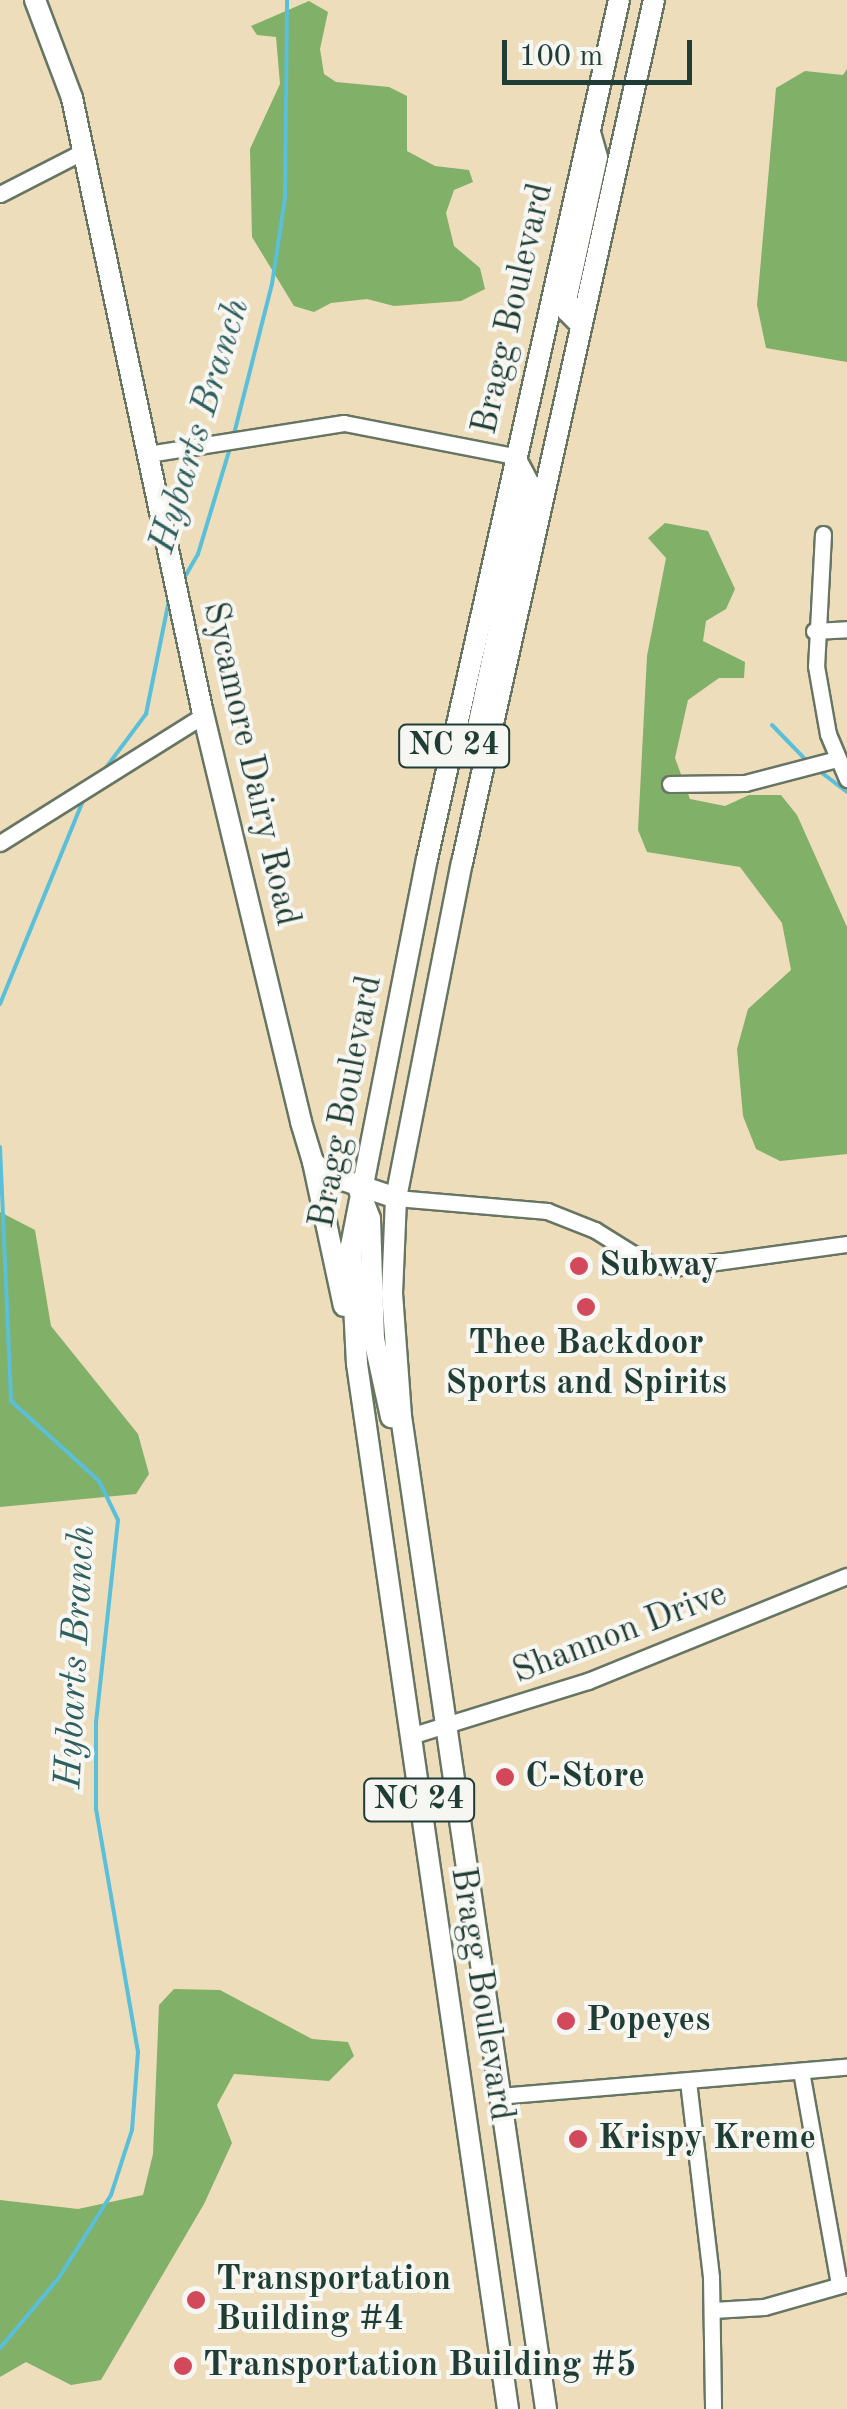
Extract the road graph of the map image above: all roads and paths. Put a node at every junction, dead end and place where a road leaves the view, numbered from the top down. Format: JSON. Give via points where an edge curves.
{"nodes":[{"id":1,"x":35,"y":0,"type":"edge"},
{"id":2,"x":619,"y":0,"type":"edge"},
{"id":3,"x":654,"y":0,"type":"edge"},
{"id":4,"x":589,"y":130,"type":"junction"},
{"id":5,"x":84,"y":150,"type":"junction"},
{"id":6,"x":0,"y":194,"type":"edge"},
{"id":7,"x":580,"y":324,"type":"junction"},
{"id":8,"x":148,"y":454,"type":"junction"},
{"id":9,"x":514,"y":456,"type":"junction"},
{"id":10,"x":823,"y":534,"type":"dead end"},
{"id":11,"x":847,"y":628,"type":"edge"},
{"id":12,"x":814,"y":631,"type":"junction"},
{"id":13,"x":204,"y":714,"type":"junction"},
{"id":14,"x":486,"y":756,"type":"junction"},
{"id":15,"x":837,"y":759,"type":"junction"},
{"id":16,"x":847,"y":779,"type":"edge"},
{"id":17,"x":670,"y":784,"type":"dead end"},
{"id":18,"x":0,"y":843,"type":"edge"},
{"id":19,"x":312,"y":1162,"type":"junction"},
{"id":20,"x":358,"y":1188,"type":"junction"},
{"id":21,"x":396,"y":1198,"type":"junction"},
{"id":22,"x":847,"y":1244,"type":"edge"},
{"id":23,"x":357,"y":1364,"type":"junction"},
{"id":24,"x":412,"y":1495,"type":"junction"},
{"id":25,"x":847,"y":1576,"type":"edge"},
{"id":26,"x":447,"y":1728,"type":"junction"},
{"id":27,"x":410,"y":1736,"type":"junction"},
{"id":28,"x":847,"y":2067,"type":"edge"},
{"id":29,"x":800,"y":2071,"type":"junction"},
{"id":30,"x":688,"y":2081,"type":"junction"},
{"id":31,"x":498,"y":2096,"type":"junction"},
{"id":32,"x":843,"y":2284,"type":"edge"},
{"id":33,"x":713,"y":2310,"type":"junction"},
{"id":34,"x":508,"y":2409,"type":"edge"},
{"id":35,"x":546,"y":2409,"type":"edge"},
{"id":36,"x":712,"y":2409,"type":"edge"}],
"edges":[{"from":1,"to":5,"type":"main road","name":"Sycamore Dairy Road"},
{"from":2,"to":4,"type":"main road","name":"Bragg Boulevard","number":"NC 24"},
{"from":3,"to":7,"type":"main road","name":"Bragg Boulevard","number":"NC 24"},
{"from":4,"to":7,"type":"main road","via":[[597,157],[567,312]]},
{"from":4,"to":9,"type":"main road","name":"Bragg Boulevard","number":"NC 24"},
{"from":5,"to":6,"type":"street"},
{"from":5,"to":8,"type":"main road","name":"Sycamore Dairy Road"},
{"from":7,"to":14,"type":"main road","name":"Bragg Boulevard","number":"NC 24"},
{"from":8,"to":9,"type":"street","via":[[264,430],[344,423]]},
{"from":8,"to":13,"type":"main road","name":"Sycamore Dairy Road"},
{"from":9,"to":14,"type":"main road","via":[[528,484],[478,727]]},
{"from":9,"to":20,"type":"main road","name":"Bragg Boulevard","number":"NC 24"},
{"from":10,"to":12,"type":"street"},
{"from":11,"to":12,"type":"street"},
{"from":12,"to":15,"type":"street","via":[[820,700]]},
{"from":13,"to":18,"type":"street"},
{"from":13,"to":19,"type":"main road","name":"Sycamore Dairy Road"},
{"from":14,"to":21,"type":"main road","name":"Bragg Boulevard","number":"NC 24"},
{"from":15,"to":16,"type":"street"},
{"from":15,"to":17,"type":"street","via":[[745,783]]},
{"from":19,"to":20,"type":"main road"},
{"from":19,"to":23,"type":"main road","name":"Sycamore Dairy Road"},
{"from":20,"to":21,"type":"main road"},
{"from":20,"to":23,"type":"main road","name":"Bragg Boulevard","number":"NC 24","via":[[351,1246]]},
{"from":20,"to":24,"type":"main road","via":[[373,1242],[374,1339]]},
{"from":21,"to":22,"type":"street","via":[[547,1212],[595,1230],[640,1259],[673,1268]]},
{"from":21,"to":24,"type":"main road","name":"Bragg Boulevard","number":"NC 24","via":[[392,1294]]},
{"from":23,"to":27,"type":"main road","name":"Bragg Boulevard","number":"NC 24"},
{"from":24,"to":26,"type":"main road","name":"Bragg Boulevard","number":"NC 24"},
{"from":25,"to":26,"type":"street","name":"Shannon Drive","via":[[588,1681]]},
{"from":26,"to":27,"type":"street","name":"Shannon Drive"},
{"from":26,"to":31,"type":"main road","name":"Bragg Boulevard","number":"NC 24"},
{"from":27,"to":34,"type":"main road","name":"Bragg Boulevard","number":"NC 24"},
{"from":28,"to":29,"type":"street"},
{"from":29,"to":30,"type":"street"},
{"from":29,"to":32,"type":"street"},
{"from":30,"to":31,"type":"street"},
{"from":30,"to":33,"type":"street"},
{"from":31,"to":35,"type":"main road","name":"Bragg Boulevard","number":"NC 24"},
{"from":32,"to":33,"type":"street","via":[[764,2308]]},
{"from":33,"to":36,"type":"street"}]}
